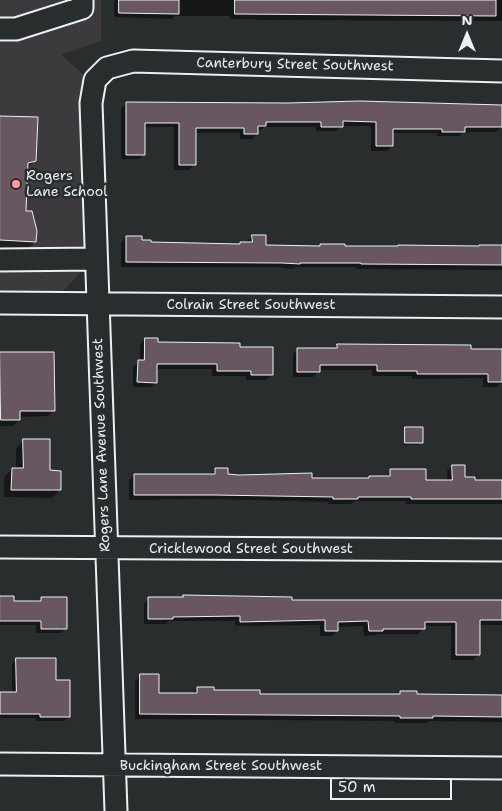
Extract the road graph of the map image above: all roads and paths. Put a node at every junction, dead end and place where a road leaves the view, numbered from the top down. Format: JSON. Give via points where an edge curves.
{"nodes":[{"id":1,"x":82,"y":0,"type":"edge"},
{"id":2,"x":0,"y":29,"type":"edge"},
{"id":3,"x":502,"y":70,"type":"edge"},
{"id":4,"x":94,"y":80,"type":"joint"},
{"id":5,"x":96,"y":259,"type":"junction"},
{"id":6,"x":0,"y":260,"type":"edge"},
{"id":7,"x":0,"y":302,"type":"edge"},
{"id":8,"x":97,"y":303,"type":"junction"},
{"id":9,"x":502,"y":306,"type":"edge"},
{"id":10,"x":0,"y":548,"type":"edge"},
{"id":11,"x":106,"y":548,"type":"junction"},
{"id":12,"x":502,"y":550,"type":"edge"},
{"id":13,"x":0,"y":764,"type":"edge"},
{"id":14,"x":114,"y":765,"type":"junction"},
{"id":15,"x":502,"y":768,"type":"edge"},
{"id":16,"x":116,"y":811,"type":"edge"}],
"edges":[{"from":1,"to":2,"type":"street","via":[[82,8],[16,29]]},
{"from":3,"to":4,"type":"street","name":"Canterbury Street Southwest","via":[[133,61],[107,68]]},
{"from":4,"to":5,"type":"street","name":"Rogers Lane Avenue Southwest","via":[[90,103]]},
{"from":5,"to":6,"type":"street"},
{"from":5,"to":8,"type":"street","name":"Rogers Lane Avenue Southwest"},
{"from":7,"to":8,"type":"street","name":"Colrain Street Southwest"},
{"from":8,"to":9,"type":"street","name":"Colrain Street Southwest"},
{"from":8,"to":11,"type":"street","name":"Rogers Lane Avenue Southwest"},
{"from":10,"to":11,"type":"street","name":"Cricklewood Street Southwest"},
{"from":11,"to":12,"type":"street","name":"Cricklewood Street Southwest"},
{"from":11,"to":14,"type":"street","name":"Rogers Lane Avenue Southwest"},
{"from":13,"to":14,"type":"street","name":"Buckingham Street Southwest"},
{"from":14,"to":15,"type":"street","name":"Buckingham Street Southwest"},
{"from":14,"to":16,"type":"street","name":"Rogers Lane Avenue Southwest"}]}
